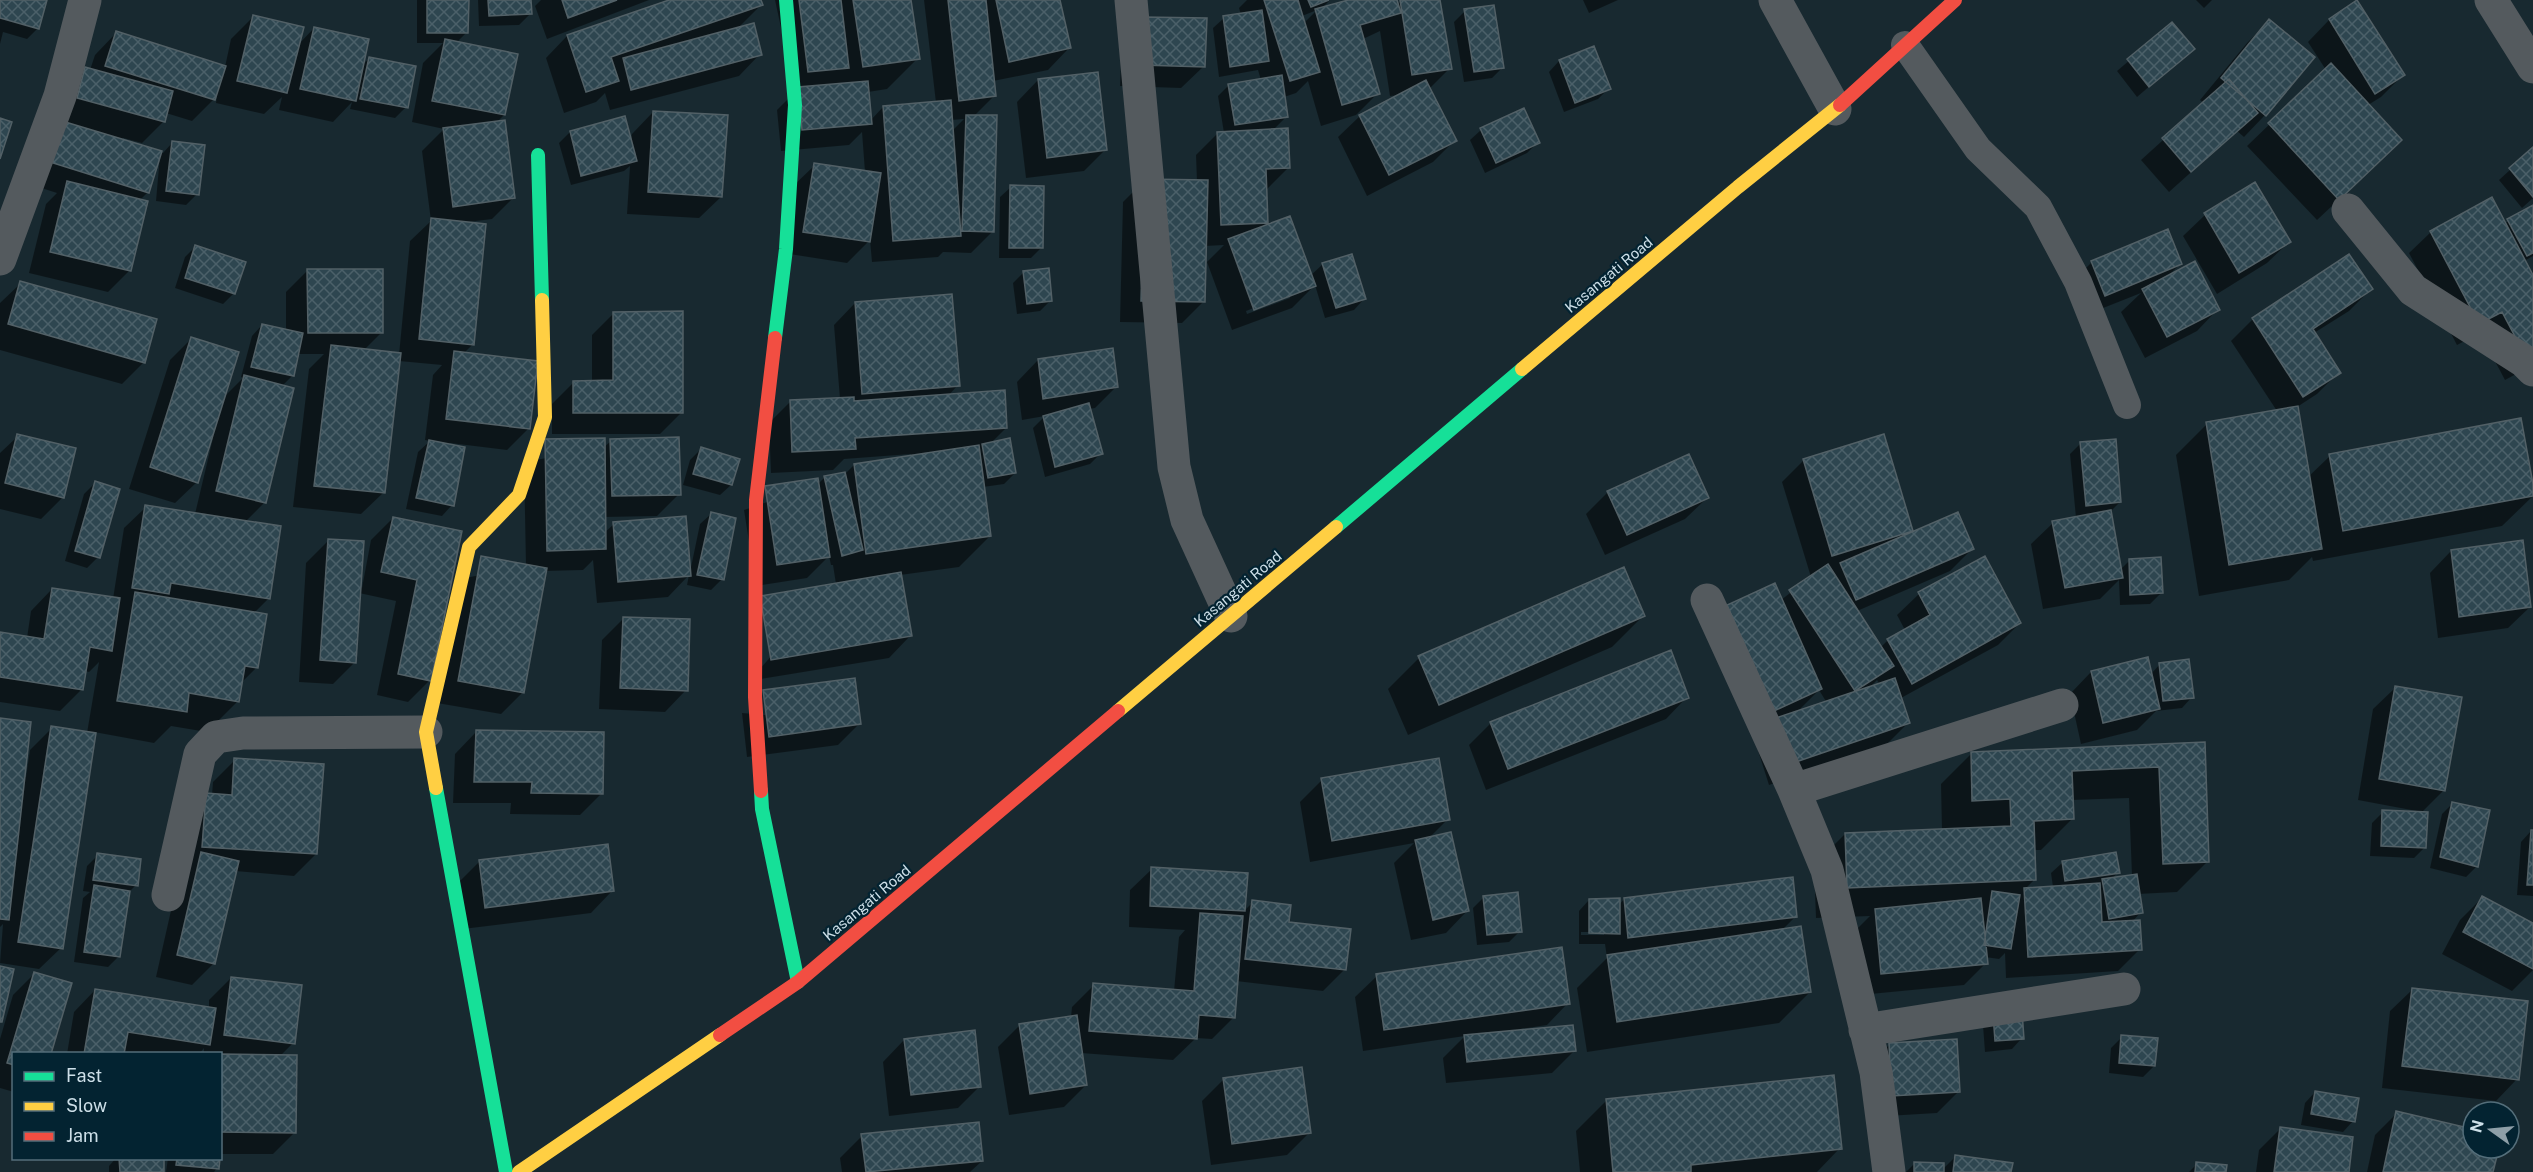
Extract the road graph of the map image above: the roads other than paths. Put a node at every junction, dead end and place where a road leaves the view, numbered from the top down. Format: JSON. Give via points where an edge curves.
{"nodes":[{"id":1,"x":85,"y":0,"type":"edge"},
{"id":2,"x":786,"y":0,"type":"edge"},
{"id":3,"x":1131,"y":0,"type":"edge"},
{"id":4,"x":1775,"y":0,"type":"edge"},
{"id":5,"x":1955,"y":0,"type":"edge"},
{"id":6,"x":2491,"y":0,"type":"edge"},
{"id":7,"x":1905,"y":45,"type":"junction"},
{"id":8,"x":2533,"y":67,"type":"edge"},
{"id":9,"x":1835,"y":109,"type":"junction"},
{"id":10,"x":538,"y":155,"type":"dead end"},
{"id":11,"x":2348,"y":210,"type":"dead end"},
{"id":12,"x":0,"y":259,"type":"edge"},
{"id":13,"x":2533,"y":370,"type":"edge"},
{"id":14,"x":2127,"y":405,"type":"dead end"},
{"id":15,"x":1707,"y":600,"type":"dead end"},
{"id":16,"x":1230,"y":616,"type":"junction"},
{"id":17,"x":2062,"y":705,"type":"dead end"},
{"id":18,"x":426,"y":732,"type":"junction"},
{"id":19,"x":1794,"y":790,"type":"junction"},
{"id":20,"x":168,"y":895,"type":"dead end"},
{"id":21,"x":798,"y":982,"type":"junction"},
{"id":22,"x":2124,"y":988,"type":"dead end"},
{"id":23,"x":1865,"y":1030,"type":"junction"},
{"id":24,"x":506,"y":1172,"type":"edge"},
{"id":25,"x":519,"y":1172,"type":"edge"},
{"id":26,"x":1889,"y":1172,"type":"edge"}],
"edges":[{"from":1,"to":12,"type":"street","via":[[60,96]]},
{"from":2,"to":21,"type":"street","via":[[795,105],[786,249],[756,500],[755,697],[762,810]]},
{"from":3,"to":16,"type":"street","via":[[1174,467],[1187,520]]},
{"from":4,"to":9,"type":"street"},
{"from":5,"to":7,"type":"street","name":"Kasangati Road"},
{"from":6,"to":8,"type":"street"},
{"from":7,"to":9,"type":"street","name":"Kasangati Road"},
{"from":7,"to":14,"type":"lane","via":[[1978,149],[2038,207],[2078,282]]},
{"from":9,"to":16,"type":"street","name":"Kasangati Road"},
{"from":10,"to":18,"type":"street","via":[[545,417],[519,495],[469,548]]},
{"from":11,"to":13,"type":"street","via":[[2413,290]]},
{"from":15,"to":19,"type":"street"},
{"from":16,"to":21,"type":"street","name":"Kasangati Road"},
{"from":17,"to":19,"type":"street"},
{"from":18,"to":20,"type":"street","via":[[243,732],[216,737],[200,754]]},
{"from":18,"to":24,"type":"street"},
{"from":19,"to":23,"type":"street","via":[[1827,870]]},
{"from":21,"to":25,"type":"street","name":"Kasangati Road"},
{"from":22,"to":23,"type":"street"},
{"from":23,"to":26,"type":"street","via":[[1876,1072]]}]}
